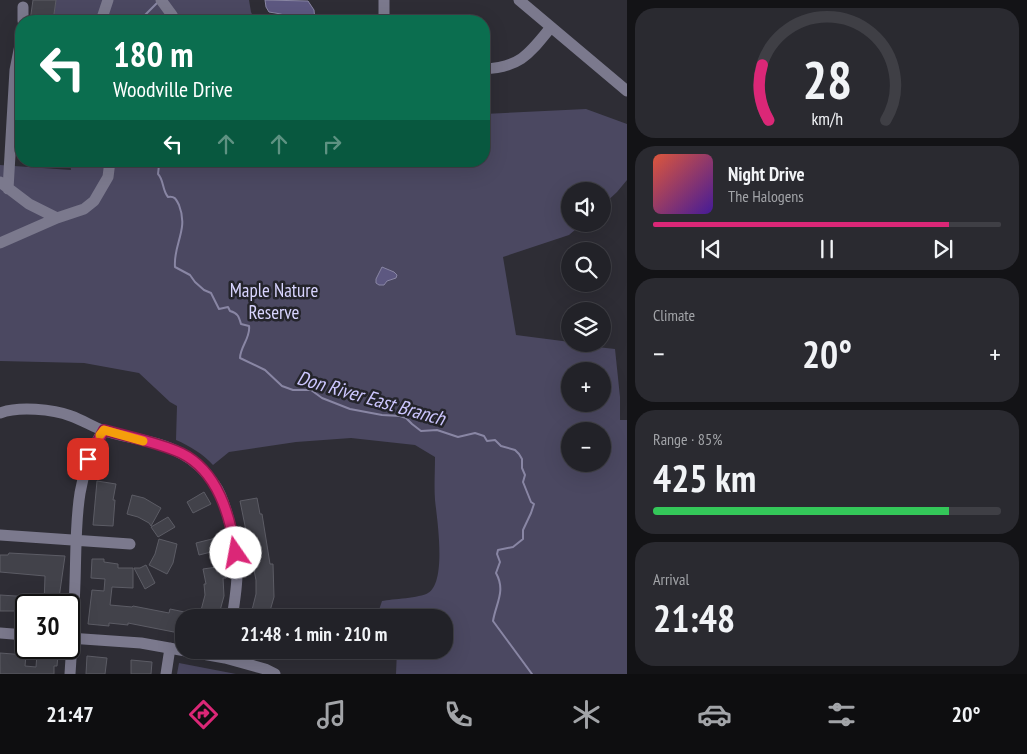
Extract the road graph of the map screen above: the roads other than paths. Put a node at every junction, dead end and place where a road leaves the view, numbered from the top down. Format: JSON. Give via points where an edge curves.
{"nodes":[{"id":1,"x":108,"y":0,"type":"edge"},
{"id":2,"x":384,"y":0,"type":"edge"},
{"id":3,"x":519,"y":0,"type":"edge"},
{"id":4,"x":163,"y":2,"type":"edge"},
{"id":5,"x":23,"y":7,"type":"dead end"},
{"id":6,"x":23,"y":15,"type":"edge"},
{"id":7,"x":103,"y":15,"type":"edge"},
{"id":8,"x":172,"y":15,"type":"edge"},
{"id":9,"x":384,"y":15,"type":"edge"},
{"id":10,"x":551,"y":27,"type":"junction"},
{"id":11,"x":490,"y":68,"type":"edge"},
{"id":12,"x":15,"y":70,"type":"edge"},
{"id":13,"x":627,"y":90,"type":"edge"},
{"id":14,"x":109,"y":167,"type":"edge"},
{"id":15,"x":4,"y":186,"type":"edge"},
{"id":16,"x":57,"y":218,"type":"junction"},
{"id":17,"x":0,"y":243,"type":"edge"},
{"id":18,"x":0,"y":413,"type":"edge"},
{"id":19,"x":104,"y":430,"type":"junction"},
{"id":20,"x":0,"y":535,"type":"edge"},
{"id":21,"x":77,"y":540,"type":"junction"},
{"id":22,"x":130,"y":544,"type":"dead end"},
{"id":23,"x":73,"y":594,"type":"edge"},
{"id":24,"x":233,"y":609,"type":"edge"},
{"id":25,"x":0,"y":633,"type":"edge"},
{"id":26,"x":15,"y":634,"type":"edge"},
{"id":27,"x":80,"y":639,"type":"edge"},
{"id":28,"x":170,"y":648,"type":"junction"},
{"id":29,"x":175,"y":649,"type":"edge"},
{"id":30,"x":70,"y":659,"type":"edge"},
{"id":31,"x":239,"y":659,"type":"edge"},
{"id":32,"x":70,"y":674,"type":"edge"},
{"id":33,"x":166,"y":674,"type":"edge"},
{"id":34,"x":275,"y":674,"type":"edge"}],
"edges":[{"from":1,"to":7,"type":"street"},
{"from":2,"to":9,"type":"street"},
{"from":3,"to":10,"type":"street"},
{"from":4,"to":8,"type":"street"},
{"from":5,"to":6,"type":"street"},
{"from":10,"to":11,"type":"street","via":[[520,59],[506,66]]},
{"from":10,"to":13,"type":"street"},
{"from":12,"to":15,"type":"street"},
{"from":14,"to":16,"type":"street","via":[[108,177],[94,201],[84,209]]},
{"from":15,"to":16,"type":"street"},
{"from":16,"to":17,"type":"street"},
{"from":18,"to":19,"type":"street","via":[[7,410],[55,412]]},
{"from":19,"to":21,"type":"street","via":[[88,459],[80,488]]},
{"from":19,"to":24,"type":"street","via":[[182,453],[199,466],[216,486],[234,541],[237,565]]},
{"from":20,"to":21,"type":"street"},
{"from":21,"to":22,"type":"street"},
{"from":21,"to":23,"type":"street"},
{"from":25,"to":26,"type":"street"},
{"from":27,"to":28,"type":"street"},
{"from":28,"to":29,"type":"street"},
{"from":28,"to":33,"type":"street"},
{"from":30,"to":32,"type":"street"},
{"from":31,"to":34,"type":"street"}]}
